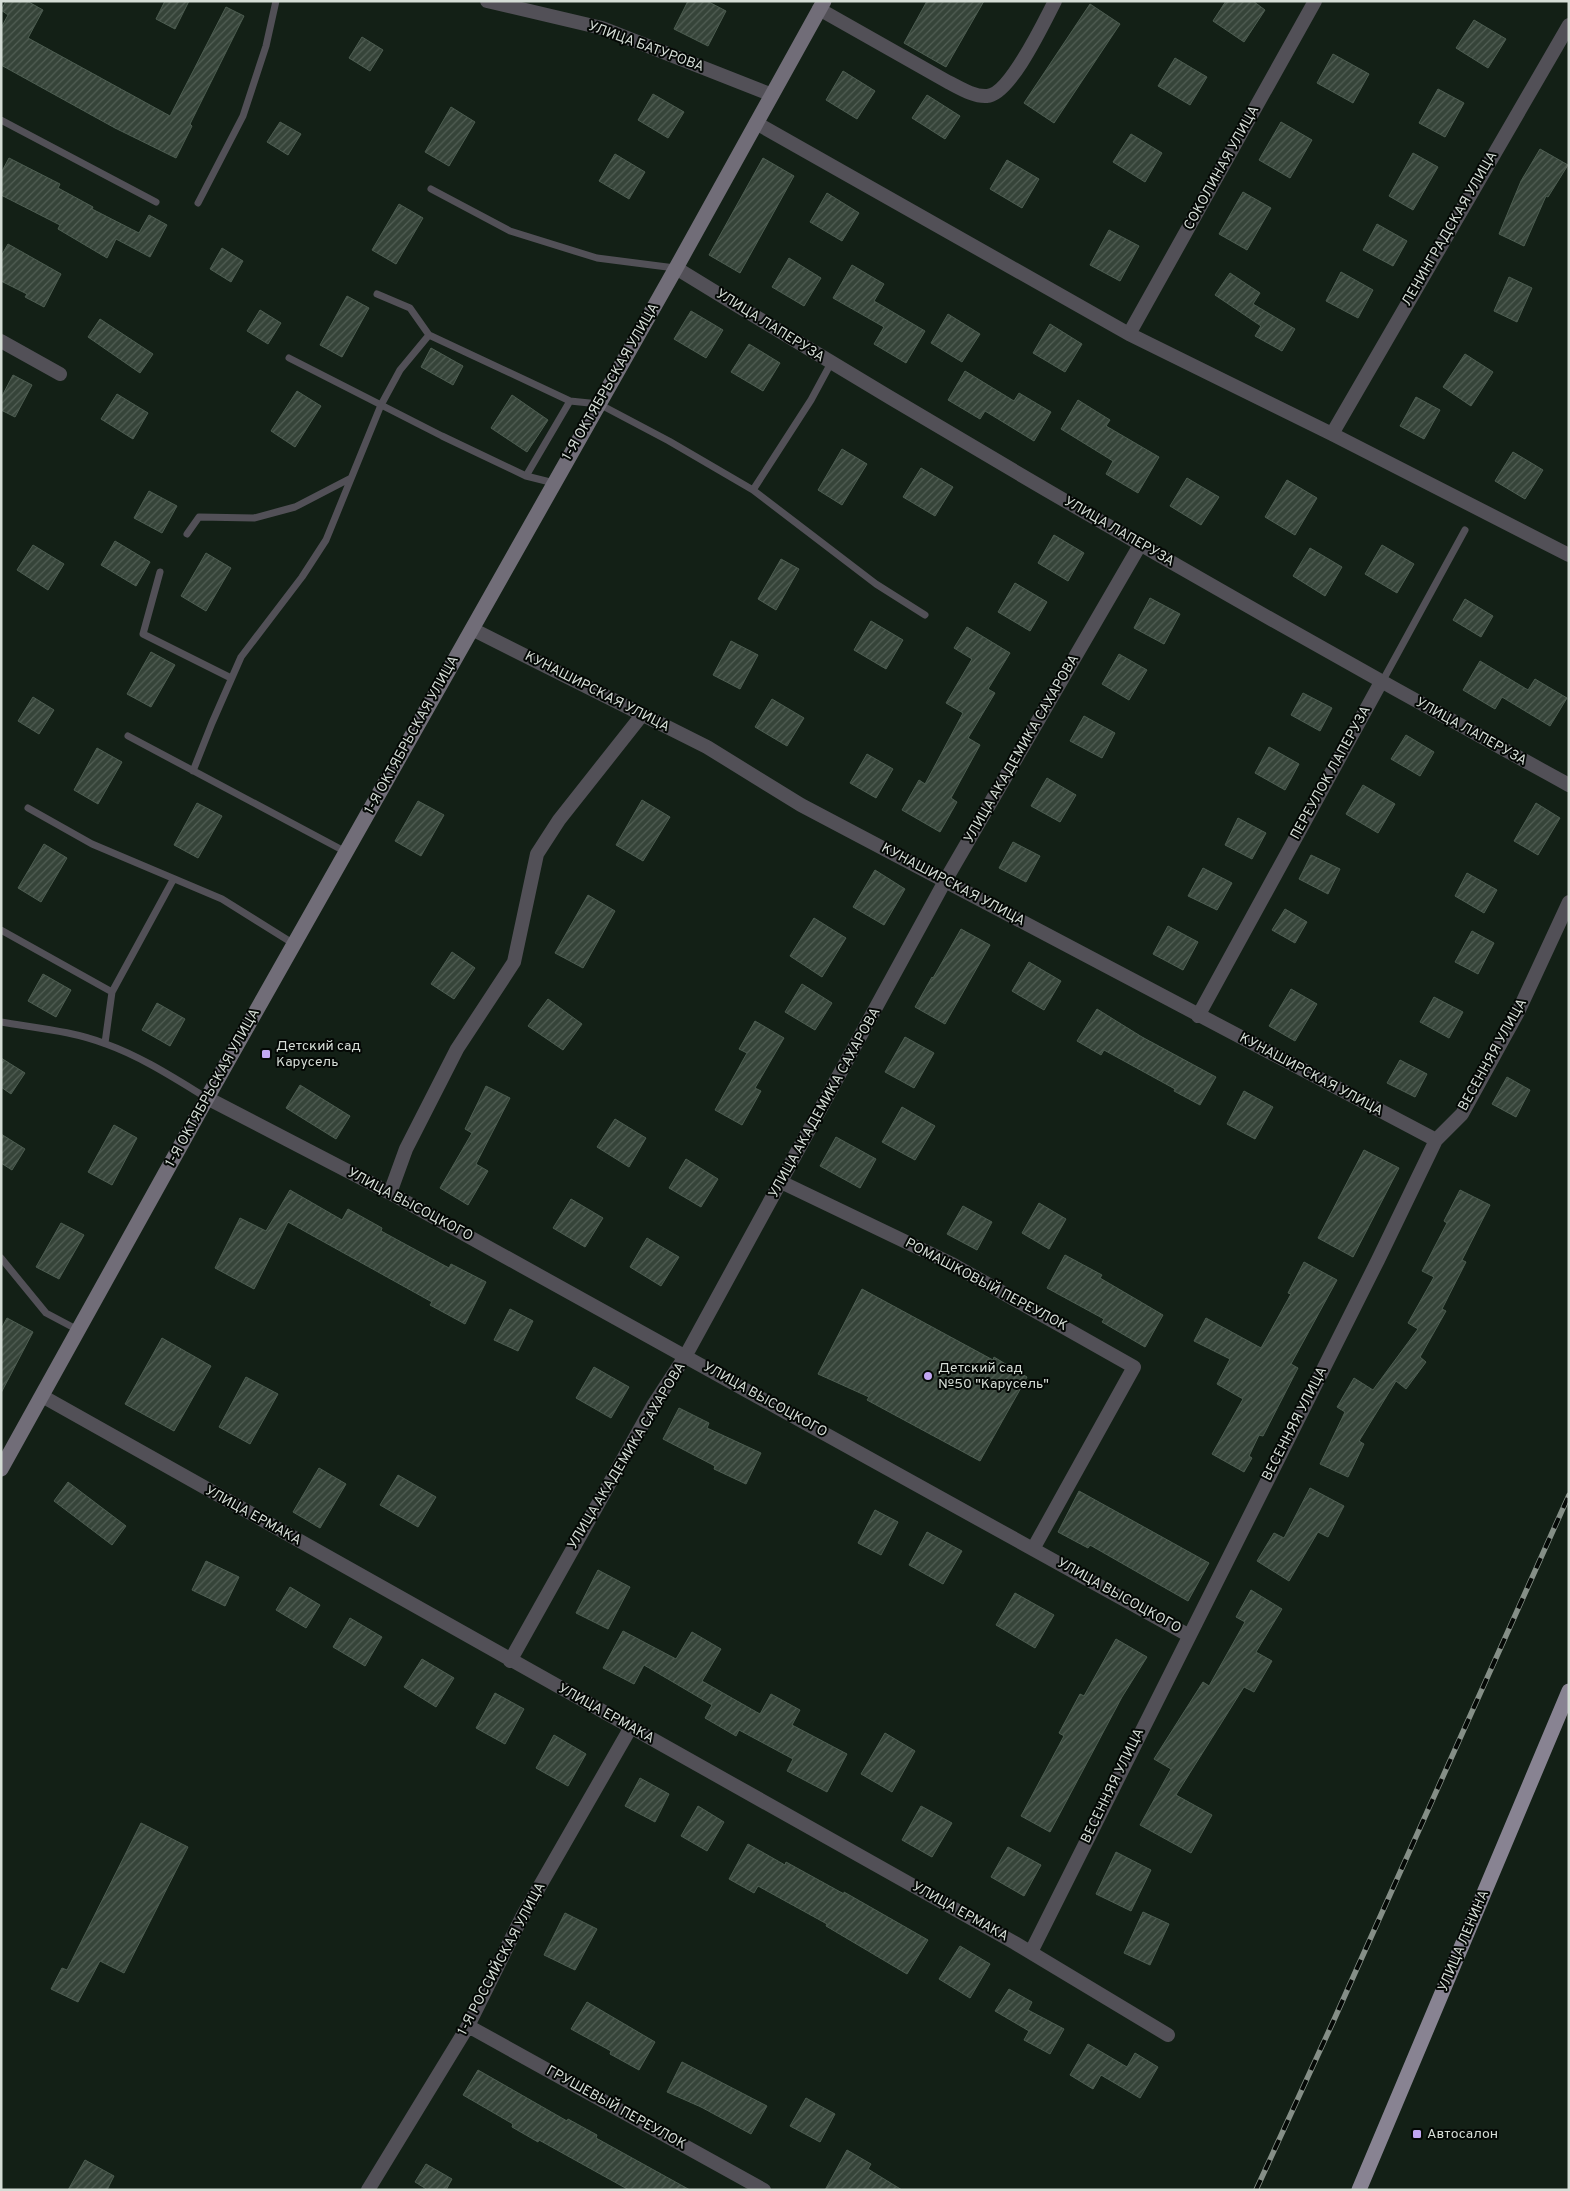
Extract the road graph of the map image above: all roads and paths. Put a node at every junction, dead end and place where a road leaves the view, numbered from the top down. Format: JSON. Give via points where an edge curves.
{"nodes":[{"id":1,"x":276,"y":1,"type":"edge"},
{"id":2,"x":487,"y":1,"type":"edge"},
{"id":3,"x":1055,"y":1,"type":"edge"},
{"id":4,"x":1315,"y":1,"type":"edge"},
{"id":5,"x":822,"y":5,"type":"edge"},
{"id":6,"x":1569,"y":24,"type":"edge"},
{"id":7,"x":772,"y":95,"type":"junction"},
{"id":8,"x":1,"y":120,"type":"edge"},
{"id":9,"x":756,"y":123,"type":"junction"},
{"id":10,"x":430,"y":189,"type":"dead end"},
{"id":11,"x":156,"y":202,"type":"dead end"},
{"id":12,"x":198,"y":203,"type":"dead end"},
{"id":13,"x":676,"y":268,"type":"junction"},
{"id":14,"x":377,"y":294,"type":"dead end"},
{"id":15,"x":1129,"y":334,"type":"junction"},
{"id":16,"x":429,"y":335,"type":"junction"},
{"id":17,"x":1,"y":341,"type":"edge"},
{"id":18,"x":289,"y":358,"type":"dead end"},
{"id":19,"x":831,"y":363,"type":"junction"},
{"id":20,"x":60,"y":374,"type":"dead end"},
{"id":21,"x":570,"y":400,"type":"junction"},
{"id":22,"x":599,"y":404,"type":"junction"},
{"id":23,"x":381,"y":405,"type":"junction"},
{"id":24,"x":1332,"y":434,"type":"junction"},
{"id":25,"x":526,"y":476,"type":"junction"},
{"id":26,"x":351,"y":478,"type":"junction"},
{"id":27,"x":554,"y":483,"type":"junction"},
{"id":28,"x":753,"y":490,"type":"junction"},
{"id":29,"x":1465,"y":530,"type":"dead end"},
{"id":30,"x":187,"y":534,"type":"dead end"},
{"id":31,"x":1140,"y":545,"type":"junction"},
{"id":32,"x":1569,"y":555,"type":"edge"},
{"id":33,"x":160,"y":572,"type":"dead end"},
{"id":34,"x":925,"y":616,"type":"dead end"},
{"id":35,"x":472,"y":629,"type":"junction"},
{"id":36,"x":231,"y":678,"type":"junction"},
{"id":37,"x":1382,"y":682,"type":"junction"},
{"id":38,"x":642,"y":715,"type":"junction"},
{"id":39,"x":128,"y":736,"type":"dead end"},
{"id":40,"x":194,"y":771,"type":"junction"},
{"id":41,"x":1569,"y":785,"type":"edge"},
{"id":42,"x":28,"y":808,"type":"dead end"},
{"id":43,"x":346,"y":852,"type":"junction"},
{"id":44,"x":173,"y":880,"type":"junction"},
{"id":45,"x":945,"y":882,"type":"junction"},
{"id":46,"x":1569,"y":902,"type":"edge"},
{"id":47,"x":1,"y":930,"type":"edge"},
{"id":48,"x":294,"y":944,"type":"junction"},
{"id":49,"x":112,"y":992,"type":"junction"},
{"id":50,"x":1198,"y":1016,"type":"junction"},
{"id":51,"x":1,"y":1022,"type":"edge"},
{"id":52,"x":105,"y":1043,"type":"junction"},
{"id":53,"x":207,"y":1098,"type":"junction"},
{"id":54,"x":1436,"y":1140,"type":"junction"},
{"id":55,"x":781,"y":1182,"type":"junction"},
{"id":56,"x":390,"y":1193,"type":"junction"},
{"id":57,"x":1,"y":1258,"type":"edge"},
{"id":58,"x":79,"y":1330,"type":"junction"},
{"id":59,"x":686,"y":1355,"type":"junction"},
{"id":60,"x":42,"y":1396,"type":"junction"},
{"id":61,"x":1,"y":1469,"type":"edge"},
{"id":62,"x":1033,"y":1548,"type":"junction"},
{"id":63,"x":1188,"y":1635,"type":"junction"},
{"id":64,"x":510,"y":1661,"type":"junction"},
{"id":65,"x":1569,"y":1691,"type":"edge"},
{"id":66,"x":631,"y":1727,"type":"junction"},
{"id":67,"x":1031,"y":1952,"type":"junction"},
{"id":68,"x":468,"y":2026,"type":"junction"},
{"id":69,"x":1168,"y":2036,"type":"dead end"},
{"id":70,"x":368,"y":2190,"type":"edge"},
{"id":71,"x":764,"y":2190,"type":"edge"},
{"id":72,"x":1359,"y":2190,"type":"edge"}],
"edges":[{"from":1,"to":12,"type":"lane","via":[[266,46],[243,116]]},
{"from":2,"to":7,"type":"street","name":"УЛИЦА БАТУРОВА","via":[[602,28]]},
{"from":3,"to":5,"type":"street","via":[[1010,80],[997,94],[987,96],[948,82]]},
{"from":4,"to":15,"type":"street","name":"СОКОЛИНАЯ УЛИЦА"},
{"from":5,"to":7,"type":"street","name":"1-Я ОКТЯБРЬСКАЯ УЛИЦА"},
{"from":6,"to":24,"type":"street","name":"ЛЕНИНГРАДСКАЯ УЛИЦА"},
{"from":7,"to":9,"type":"street","name":"1-Я ОКТЯБРЬСКАЯ УЛИЦА"},
{"from":8,"to":11,"type":"lane"},
{"from":9,"to":13,"type":"street","name":"1-Я ОКТЯБРЬСКАЯ УЛИЦА"},
{"from":9,"to":15,"type":"street"},
{"from":10,"to":13,"type":"lane","via":[[510,231],[597,258]]},
{"from":13,"to":19,"type":"street","name":"УЛИЦА ЛАПЕРУЗА"},
{"from":13,"to":22,"type":"street","name":"1-Я ОКТЯБРЬСКАЯ УЛИЦА"},
{"from":14,"to":16,"type":"lane","via":[[410,308]]},
{"from":15,"to":24,"type":"street"},
{"from":16,"to":21,"type":"lane"},
{"from":16,"to":23,"type":"lane","via":[[400,370]]},
{"from":17,"to":20,"type":"street"},
{"from":18,"to":23,"type":"lane"},
{"from":19,"to":28,"type":"lane"},
{"from":19,"to":31,"type":"street","name":"УЛИЦА ЛАПЕРУЗА"},
{"from":21,"to":22,"type":"lane"},
{"from":21,"to":25,"type":"lane"},
{"from":22,"to":27,"type":"street","name":"1-Я ОКТЯБРЬСКАЯ УЛИЦА"},
{"from":22,"to":28,"type":"lane","via":[[669,440]]},
{"from":23,"to":25,"type":"lane"},
{"from":23,"to":26,"type":"lane"},
{"from":24,"to":32,"type":"street"},
{"from":25,"to":27,"type":"lane"},
{"from":26,"to":30,"type":"lane","via":[[295,507],[254,518],[199,517]]},
{"from":26,"to":36,"type":"lane","via":[[326,540],[241,657]]},
{"from":27,"to":35,"type":"street","name":"1-Я ОКТЯБРЬСКАЯ УЛИЦА"},
{"from":28,"to":34,"type":"lane","via":[[876,584]]},
{"from":29,"to":37,"type":"lane","name":"ПЕРЕУЛОК ЛАПЕРУЗА"},
{"from":31,"to":37,"type":"street","name":"УЛИЦА ЛАПЕРУЗА"},
{"from":31,"to":45,"type":"street","name":"УЛИЦА АКАДЕМИКА САХАРОВА"},
{"from":33,"to":36,"type":"lane","via":[[143,634]]},
{"from":35,"to":38,"type":"street","name":"КУНАШИРСКАЯ УЛИЦА"},
{"from":35,"to":43,"type":"street","name":"1-Я ОКТЯБРЬСКАЯ УЛИЦА"},
{"from":36,"to":40,"type":"lane"},
{"from":37,"to":41,"type":"street","name":"УЛИЦА ЛАПЕРУЗА"},
{"from":37,"to":50,"type":"street","name":"ПЕРЕУЛОК ЛАПЕРУЗА"},
{"from":38,"to":45,"type":"street","name":"КУНАШИРСКАЯ УЛИЦА","via":[[707,747],[802,805]]},
{"from":38,"to":56,"type":"street","via":[[559,820],[537,854],[514,962],[457,1049],[406,1149]]},
{"from":39,"to":40,"type":"lane"},
{"from":40,"to":43,"type":"lane"},
{"from":42,"to":44,"type":"lane","via":[[92,844]]},
{"from":43,"to":48,"type":"street","name":"1-Я ОКТЯБРЬСКАЯ УЛИЦА"},
{"from":44,"to":48,"type":"lane","via":[[222,900]]},
{"from":44,"to":49,"type":"lane"},
{"from":45,"to":50,"type":"street","name":"КУНАШИРСКАЯ УЛИЦА"},
{"from":45,"to":55,"type":"street","name":"УЛИЦА АКАДЕМИКА САХАРОВА"},
{"from":46,"to":54,"type":"street","name":"ВЕСЕННЯЯ УЛИЦА","via":[[1518,1012],[1462,1114]]},
{"from":47,"to":49,"type":"lane"},
{"from":48,"to":53,"type":"street","name":"1-Я ОКТЯБРЬСКАЯ УЛИЦА"},
{"from":49,"to":52,"type":"lane"},
{"from":50,"to":54,"type":"street","name":"КУНАШИРСКАЯ УЛИЦА"},
{"from":51,"to":52,"type":"lane"},
{"from":52,"to":53,"type":"lane","via":[[143,1060]]},
{"from":53,"to":56,"type":"street","name":"УЛИЦА ВЫСОЦКОГО"},
{"from":53,"to":58,"type":"street","name":"1-Я ОКТЯБРЬСКАЯ УЛИЦА"},
{"from":54,"to":63,"type":"street","name":"ВЕСЕННЯЯ УЛИЦА"},
{"from":55,"to":59,"type":"street","name":"УЛИЦА АКАДЕМИКА САХАРОВА"},
{"from":55,"to":62,"type":"street","name":"РОМАШКОВЫЙ ПЕРЕУЛОК","via":[[952,1264],[1134,1367]]},
{"from":56,"to":59,"type":"street","name":"УЛИЦА ВЫСОЦКОГО"},
{"from":57,"to":58,"type":"lane","via":[[46,1313]]},
{"from":58,"to":60,"type":"street","name":"1-Я ОКТЯБРЬСКАЯ УЛИЦА"},
{"from":59,"to":62,"type":"street","name":"УЛИЦА ВЫСОЦКОГО"},
{"from":59,"to":64,"type":"street","name":"УЛИЦА АКАДЕМИКА САХАРОВА","via":[[654,1404]]},
{"from":60,"to":61,"type":"street","name":"1-Я ОКТЯБРЬСКАЯ УЛИЦА"},
{"from":60,"to":64,"type":"street","name":"УЛИЦА ЕРМАКА"},
{"from":62,"to":63,"type":"street","name":"УЛИЦА ВЫСОЦКОГО"},
{"from":63,"to":67,"type":"street","name":"ВЕСЕННЯЯ УЛИЦА"},
{"from":64,"to":66,"type":"street","name":"УЛИЦА ЕРМАКА"},
{"from":65,"to":72,"type":"main road","name":"УЛИЦА ЛЕНИНА"},
{"from":66,"to":67,"type":"street","name":"УЛИЦА ЕРМАКА"},
{"from":66,"to":68,"type":"street","name":"1-Я РОССИЙСКАЯ УЛИЦА","via":[[522,1917]]},
{"from":67,"to":69,"type":"street","name":"УЛИЦА ЕРМАКА"},
{"from":68,"to":70,"type":"street","name":"1-Я РОССИЙСКАЯ УЛИЦА"},
{"from":68,"to":71,"type":"street","name":"ГРУШЕВЫЙ ПЕРЕУЛОК"}]}
